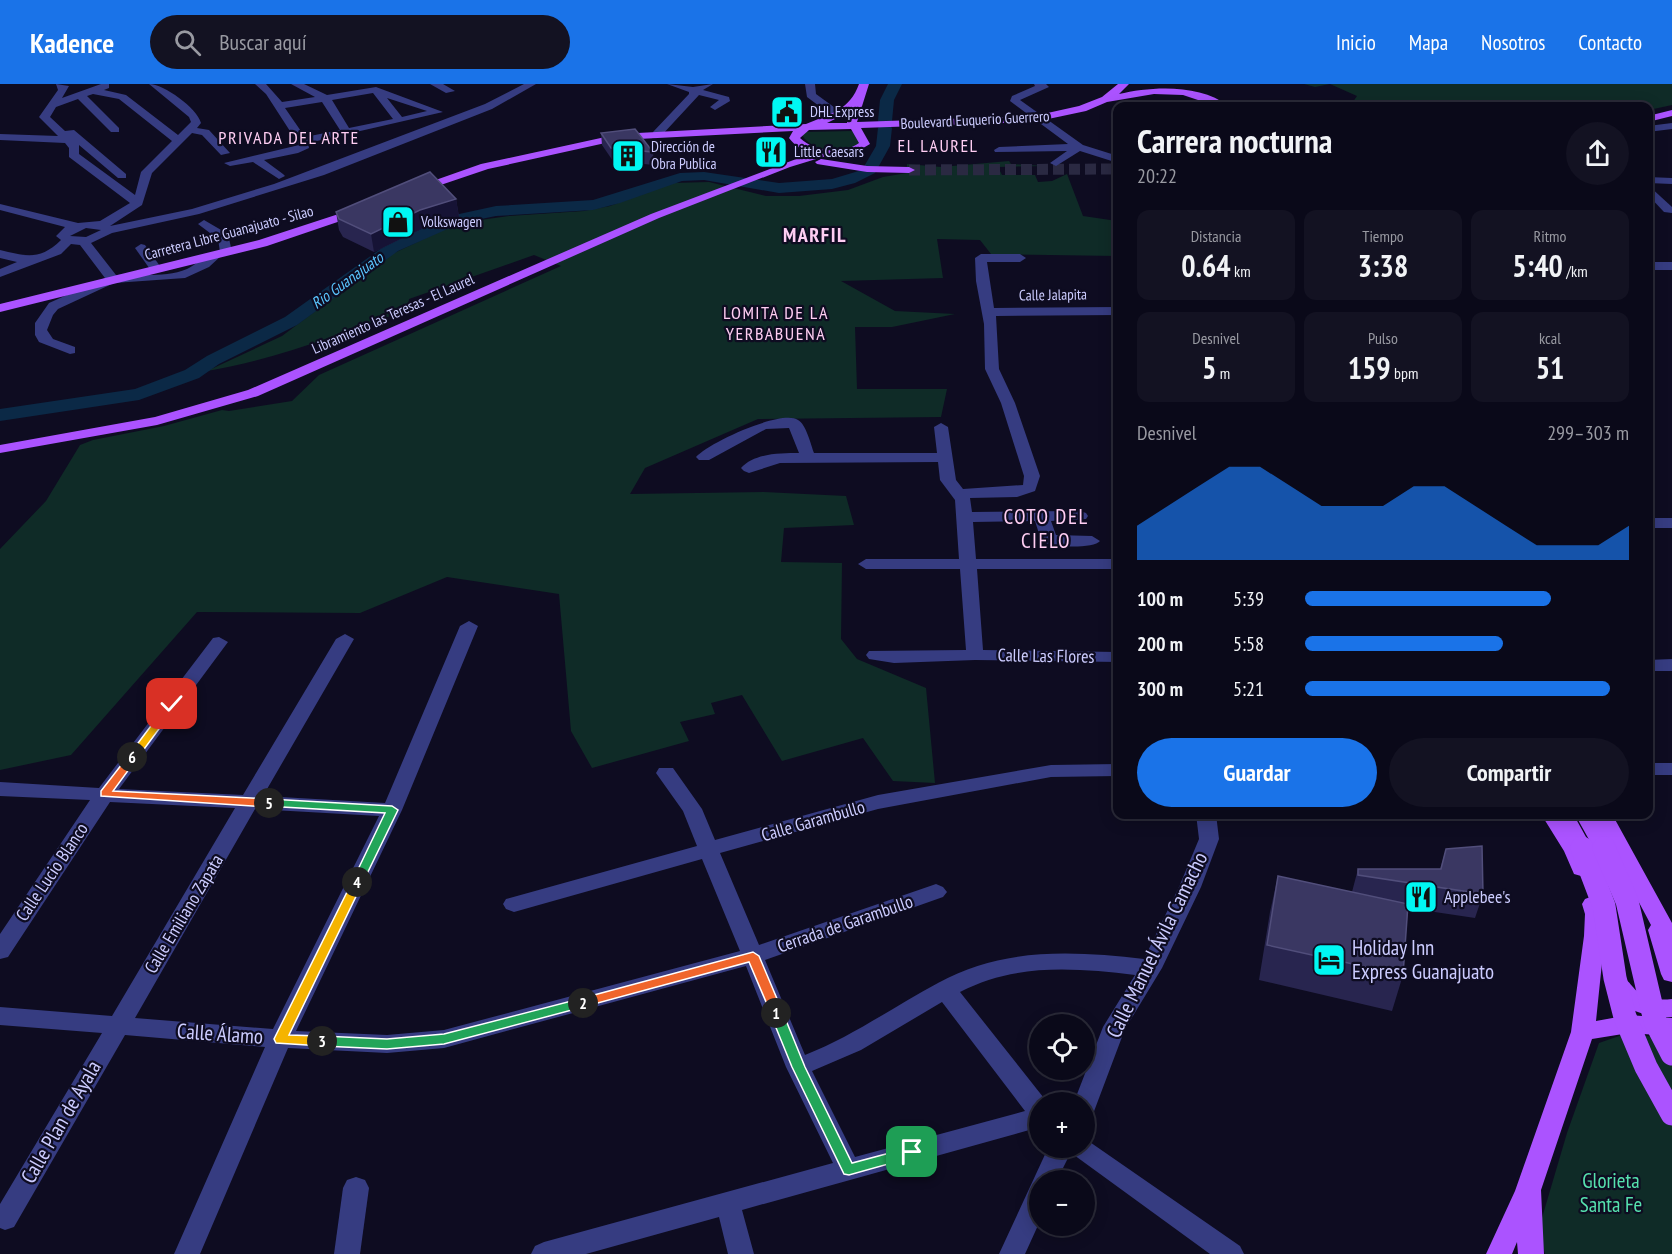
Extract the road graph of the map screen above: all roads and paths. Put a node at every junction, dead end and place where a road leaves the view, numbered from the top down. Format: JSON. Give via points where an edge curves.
{"nodes":[{"id":1,"x":61,"y":84,"type":"edge"},
{"id":2,"x":109,"y":84,"type":"edge"},
{"id":3,"x":154,"y":84,"type":"edge"},
{"id":4,"x":261,"y":84,"type":"edge"},
{"id":5,"x":296,"y":84,"type":"edge"},
{"id":6,"x":359,"y":84,"type":"edge"},
{"id":7,"x":435,"y":84,"type":"edge"},
{"id":8,"x":531,"y":84,"type":"edge"},
{"id":9,"x":672,"y":84,"type":"edge"},
{"id":10,"x":708,"y":84,"type":"edge"},
{"id":11,"x":810,"y":84,"type":"edge"},
{"id":12,"x":864,"y":84,"type":"edge"},
{"id":13,"x":1039,"y":84,"type":"edge"},
{"id":14,"x":1124,"y":84,"type":"edge"},
{"id":15,"x":1142,"y":86,"type":"edge"},
{"id":16,"x":1176,"y":87,"type":"edge"},
{"id":17,"x":376,"y":90,"type":"junction"},
{"id":18,"x":694,"y":90,"type":"junction"},
{"id":19,"x":95,"y":91,"type":"junction"},
{"id":20,"x":450,"y":91,"type":"dead end"},
{"id":21,"x":1112,"y":94,"type":"junction"},
{"id":22,"x":81,"y":96,"type":"junction"},
{"id":23,"x":325,"y":98,"type":"junction"},
{"id":24,"x":857,"y":101,"type":"junction"},
{"id":25,"x":1214,"y":102,"type":"edge"},
{"id":26,"x":53,"y":105,"type":"junction"},
{"id":27,"x":279,"y":106,"type":"junction"},
{"id":28,"x":715,"y":107,"type":"dead end"},
{"id":29,"x":1672,"y":112,"type":"edge"},
{"id":30,"x":838,"y":115,"type":"junction"},
{"id":31,"x":1653,"y":118,"type":"edge"},
{"id":32,"x":1039,"y":119,"type":"junction"},
{"id":33,"x":399,"y":120,"type":"junction"},
{"id":34,"x":827,"y":120,"type":"junction"},
{"id":35,"x":853,"y":120,"type":"junction"},
{"id":36,"x":1672,"y":126,"type":"edge"},
{"id":37,"x":806,"y":128,"type":"junction"},
{"id":38,"x":1653,"y":128,"type":"edge"},
{"id":39,"x":754,"y":129,"type":"junction"},
{"id":40,"x":116,"y":130,"type":"dead end"},
{"id":41,"x":191,"y":130,"type":"junction"},
{"id":42,"x":346,"y":130,"type":"junction"},
{"id":43,"x":736,"y":131,"type":"junction"},
{"id":44,"x":657,"y":134,"type":"junction"},
{"id":45,"x":0,"y":137,"type":"edge"},
{"id":46,"x":774,"y":139,"type":"dead end"},
{"id":47,"x":178,"y":141,"type":"junction"},
{"id":48,"x":303,"y":141,"type":"junction"},
{"id":49,"x":73,"y":142,"type":"junction"},
{"id":50,"x":786,"y":147,"type":"dead end"},
{"id":51,"x":1079,"y":147,"type":"junction"},
{"id":52,"x":999,"y":150,"type":"dead end"},
{"id":53,"x":1053,"y":150,"type":"junction"},
{"id":54,"x":822,"y":154,"type":"junction"},
{"id":55,"x":254,"y":158,"type":"junction"},
{"id":56,"x":1113,"y":158,"type":"edge"},
{"id":57,"x":1037,"y":159,"type":"dead end"},
{"id":58,"x":834,"y":163,"type":"junction"},
{"id":59,"x":1056,"y":163,"type":"dead end"},
{"id":60,"x":786,"y":165,"type":"junction"},
{"id":61,"x":909,"y":170,"type":"tunnel mouth"},
{"id":62,"x":279,"y":177,"type":"dead end"},
{"id":63,"x":1653,"y":180,"type":"edge"},
{"id":64,"x":1672,"y":181,"type":"edge"},
{"id":65,"x":1653,"y":194,"type":"edge"},
{"id":66,"x":404,"y":195,"type":"edge"},
{"id":67,"x":139,"y":197,"type":"junction"},
{"id":68,"x":372,"y":206,"type":"edge"},
{"id":69,"x":0,"y":207,"type":"edge"},
{"id":70,"x":1668,"y":210,"type":"dead end"},
{"id":71,"x":204,"y":224,"type":"dead end"},
{"id":72,"x":77,"y":226,"type":"junction"},
{"id":73,"x":105,"y":228,"type":"junction"},
{"id":74,"x":68,"y":240,"type":"junction"},
{"id":75,"x":83,"y":241,"type":"junction"},
{"id":76,"x":141,"y":248,"type":"dead end"},
{"id":77,"x":0,"y":254,"type":"edge"},
{"id":78,"x":221,"y":254,"type":"junction"},
{"id":79,"x":1020,"y":258,"type":"dead end"},
{"id":80,"x":29,"y":261,"type":"junction"},
{"id":81,"x":1653,"y":266,"type":"edge"},
{"id":82,"x":1672,"y":266,"type":"edge"},
{"id":83,"x":156,"y":269,"type":"junction"},
{"id":84,"x":0,"y":273,"type":"edge"},
{"id":85,"x":112,"y":279,"type":"junction"},
{"id":86,"x":0,"y":308,"type":"edge"},
{"id":87,"x":1113,"y":311,"type":"edge"},
{"id":88,"x":990,"y":312,"type":"junction"},
{"id":89,"x":70,"y":350,"type":"dead end"},
{"id":90,"x":941,"y":427,"type":"dead end"},
{"id":91,"x":0,"y":449,"type":"edge"},
{"id":92,"x":704,"y":456,"type":"dead end"},
{"id":93,"x":945,"y":457,"type":"junction"},
{"id":94,"x":809,"y":459,"type":"junction"},
{"id":95,"x":748,"y":468,"type":"dead end"},
{"id":96,"x":961,"y":497,"type":"junction"},
{"id":97,"x":1080,"y":516,"type":"dead end"},
{"id":98,"x":1042,"y":517,"type":"junction"},
{"id":99,"x":964,"y":518,"type":"junction"},
{"id":100,"x":1653,"y":523,"type":"edge"},
{"id":101,"x":1672,"y":523,"type":"edge"},
{"id":102,"x":1092,"y":541,"type":"dead end"},
{"id":103,"x":866,"y":564,"type":"dead end"},
{"id":104,"x":967,"y":564,"type":"junction"},
{"id":105,"x":1113,"y":564,"type":"edge"},
{"id":106,"x":469,"y":626,"type":"dead end"},
{"id":107,"x":345,"y":639,"type":"dead end"},
{"id":108,"x":219,"y":642,"type":"dead end"},
{"id":109,"x":875,"y":655,"type":"dead end"},
{"id":110,"x":975,"y":655,"type":"junction"},
{"id":111,"x":1113,"y":657,"type":"edge"},
{"id":112,"x":1672,"y":665,"type":"edge"},
{"id":113,"x":1653,"y":666,"type":"edge"},
{"id":114,"x":1653,"y":769,"type":"edge"},
{"id":115,"x":1672,"y":769,"type":"edge"},
{"id":116,"x":1113,"y":770,"type":"edge"},
{"id":117,"x":666,"y":773,"type":"dead end"},
{"id":118,"x":0,"y":789,"type":"edge"},
{"id":119,"x":105,"y":794,"type":"junction"},
{"id":120,"x":250,"y":802,"type":"junction"},
{"id":121,"x":392,"y":810,"type":"junction"},
{"id":122,"x":1207,"y":819,"type":"edge"},
{"id":123,"x":1554,"y":819,"type":"edge"},
{"id":124,"x":1566,"y":819,"type":"edge"},
{"id":125,"x":1588,"y":819,"type":"edge"},
{"id":126,"x":1605,"y":819,"type":"edge"},
{"id":127,"x":708,"y":850,"type":"junction"},
{"id":128,"x":1588,"y":888,"type":"junction"},
{"id":129,"x":936,"y":892,"type":"dead end"},
{"id":130,"x":514,"y":904,"type":"dead end"},
{"id":131,"x":1654,"y":914,"type":"junction"},
{"id":132,"x":1672,"y":941,"type":"edge"},
{"id":133,"x":0,"y":951,"type":"edge"},
{"id":134,"x":753,"y":956,"type":"junction"},
{"id":135,"x":1151,"y":968,"type":"junction"},
{"id":136,"x":1672,"y":974,"type":"edge"},
{"id":137,"x":945,"y":989,"type":"junction"},
{"id":138,"x":1672,"y":1008,"type":"edge"},
{"id":139,"x":0,"y":1016,"type":"edge"},
{"id":140,"x":117,"y":1026,"type":"junction"},
{"id":141,"x":1672,"y":1027,"type":"edge"},
{"id":142,"x":1583,"y":1032,"type":"junction"},
{"id":143,"x":280,"y":1039,"type":"junction"},
{"id":144,"x":1672,"y":1054,"type":"edge"},
{"id":145,"x":798,"y":1067,"type":"junction"},
{"id":146,"x":1090,"y":1092,"type":"edge"},
{"id":147,"x":1029,"y":1098,"type":"edge"},
{"id":148,"x":1672,"y":1114,"type":"edge"},
{"id":149,"x":1029,"y":1120,"type":"edge"},
{"id":150,"x":1095,"y":1157,"type":"edge"},
{"id":151,"x":849,"y":1170,"type":"junction"},
{"id":152,"x":356,"y":1188,"type":"dead end"},
{"id":153,"x":1528,"y":1191,"type":"junction"},
{"id":154,"x":728,"y":1204,"type":"junction"},
{"id":155,"x":1029,"y":1216,"type":"edge"},
{"id":156,"x":5,"y":1219,"type":"dead end"},
{"id":157,"x":578,"y":1250,"type":"edge"},
{"id":158,"x":187,"y":1254,"type":"edge"},
{"id":159,"x":347,"y":1254,"type":"edge"},
{"id":160,"x":544,"y":1254,"type":"edge"},
{"id":161,"x":741,"y":1254,"type":"edge"},
{"id":162,"x":1012,"y":1254,"type":"edge"},
{"id":163,"x":1231,"y":1254,"type":"edge"},
{"id":164,"x":1499,"y":1254,"type":"edge"},
{"id":165,"x":1531,"y":1254,"type":"edge"}],
"edges":[{"from":1,"to":26,"type":"street","via":[[63,90]]},
{"from":2,"to":19,"type":"street"},
{"from":3,"to":41,"type":"street","via":[[194,116]]},
{"from":4,"to":27,"type":"street"},
{"from":5,"to":23,"type":"street"},
{"from":6,"to":17,"type":"street"},
{"from":7,"to":20,"type":"street"},
{"from":8,"to":73,"type":"street","via":[[507,99],[312,177],[213,207]]},
{"from":9,"to":18,"type":"street"},
{"from":10,"to":18,"type":"street"},
{"from":11,"to":30,"type":"street","via":[[811,95]]},
{"from":12,"to":24,"type":"main road"},
{"from":13,"to":32,"type":"street","via":[[1044,87],[1027,91],[1015,101]]},
{"from":14,"to":21,"type":"main road","name":"Boulevard Euquerio Guerrero"},
{"from":15,"to":16,"type":"main road"},
{"from":15,"to":21,"type":"main road"},
{"from":17,"to":23,"type":"street"},
{"from":17,"to":33,"type":"street"},
{"from":17,"to":33,"type":"street","via":[[438,111]]},
{"from":18,"to":28,"type":"street","via":[[725,99]]},
{"from":18,"to":44,"type":"street","via":[[694,95]]},
{"from":19,"to":22,"type":"street"},
{"from":19,"to":47,"type":"street","via":[[122,97]]},
{"from":21,"to":32,"type":"main road","name":"Boulevard Euquerio Guerrero","via":[[1069,114]]},
{"from":22,"to":26,"type":"street"},
{"from":22,"to":40,"type":"street"},
{"from":23,"to":27,"type":"street"},
{"from":23,"to":42,"type":"street"},
{"from":24,"to":30,"type":"main road"},
{"from":24,"to":35,"type":"main road"},
{"from":25,"to":32,"type":"main road","via":[[1197,95],[1153,91],[1124,96],[1081,113]]},
{"from":26,"to":49,"type":"street","via":[[44,117]]},
{"from":27,"to":48,"type":"street"},
{"from":29,"to":31,"type":"main road"},
{"from":30,"to":34,"type":"main road"},
{"from":32,"to":35,"type":"main road","name":"Boulevard Euquerio Guerrero","via":[[882,125]]},
{"from":32,"to":51,"type":"street"},
{"from":33,"to":42,"type":"street"},
{"from":34,"to":37,"type":"main road"},
{"from":34,"to":39,"type":"main road"},
{"from":35,"to":37,"type":"main road"},
{"from":35,"to":54,"type":"main road","via":[[865,144],[847,152]]},
{"from":36,"to":38,"type":"street"},
{"from":37,"to":39,"type":"main road"},
{"from":37,"to":54,"type":"main road","via":[[794,138],[800,145]]},
{"from":39,"to":43,"type":"main road"},
{"from":41,"to":47,"type":"street"},
{"from":41,"to":55,"type":"street","via":[[205,132],[228,158]]},
{"from":42,"to":48,"type":"street"},
{"from":43,"to":44,"type":"main road"},
{"from":43,"to":46,"type":"main road"},
{"from":44,"to":66,"type":"main road","via":[[592,141],[514,158]]},
{"from":45,"to":49,"type":"street"},
{"from":47,"to":67,"type":"street","via":[[147,172]]},
{"from":48,"to":55,"type":"street","via":[[302,149]]},
{"from":49,"to":67,"type":"street","via":[[73,155]]},
{"from":50,"to":60,"type":"main road","via":[[793,156]]},
{"from":51,"to":53,"type":"street"},
{"from":51,"to":56,"type":"street"},
{"from":51,"to":59,"type":"street"},
{"from":52,"to":53,"type":"street"},
{"from":53,"to":57,"type":"street"},
{"from":54,"to":58,"type":"main road"},
{"from":54,"to":60,"type":"main road"},
{"from":55,"to":62,"type":"street"},
{"from":58,"to":60,"type":"main road"},
{"from":58,"to":61,"type":"main road"},
{"from":60,"to":91,"type":"main road","name":"Libramiento las Teresas - El Laurel","via":[[712,193],[253,393],[157,421]]},
{"from":63,"to":64,"type":"street"},
{"from":65,"to":70,"type":"street"},
{"from":67,"to":73,"type":"street"},
{"from":68,"to":78,"type":"main road","name":"Carretera Libre Guanajuato - Silao","via":[[289,236]]},
{"from":69,"to":72,"type":"street"},
{"from":71,"to":78,"type":"street","via":[[224,237]]},
{"from":72,"to":73,"type":"street"},
{"from":72,"to":74,"type":"street","via":[[63,233]]},
{"from":73,"to":75,"type":"street","via":[[100,237]]},
{"from":74,"to":75,"type":"street"},
{"from":74,"to":80,"type":"street","via":[[57,251]]},
{"from":75,"to":85,"type":"street"},
{"from":76,"to":83,"type":"street"},
{"from":77,"to":80,"type":"street"},
{"from":78,"to":83,"type":"main road","name":"Carretera Libre Guanajuato - Silao"},
{"from":78,"to":85,"type":"street","via":[[197,271],[158,279]]},
{"from":79,"to":88,"type":"street","via":[[981,258]]},
{"from":80,"to":84,"type":"street"},
{"from":81,"to":82,"type":"street"},
{"from":83,"to":85,"type":"main road","name":"Carretera Libre Guanajuato - Silao"},
{"from":85,"to":86,"type":"main road","name":"Carretera Libre Guanajuato - Silao"},
{"from":85,"to":89,"type":"street","via":[[54,304],[45,312],[40,337],[48,344]]},
{"from":87,"to":88,"type":"street","name":"Calle Jalapita"},
{"from":88,"to":96,"type":"street","via":[[993,369],[1032,476],[1030,488],[1017,492]]},
{"from":90,"to":93,"type":"street"},
{"from":92,"to":94,"type":"street","via":[[763,425],[794,423]]},
{"from":93,"to":94,"type":"street"},
{"from":93,"to":96,"type":"street","via":[[948,480]]},
{"from":94,"to":95,"type":"street","via":[[765,460]]},
{"from":96,"to":99,"type":"street"},
{"from":97,"to":98,"type":"street"},
{"from":98,"to":99,"type":"street"},
{"from":98,"to":102,"type":"street","via":[[1049,540]]},
{"from":99,"to":104,"type":"street"},
{"from":100,"to":101,"type":"street"},
{"from":103,"to":104,"type":"street"},
{"from":104,"to":105,"type":"street"},
{"from":104,"to":110,"type":"street"},
{"from":106,"to":121,"type":"street"},
{"from":107,"to":120,"type":"street","name":"Calle Emiliano Zapata"},
{"from":108,"to":119,"type":"street","name":"Calle Lucio Blanco"},
{"from":109,"to":110,"type":"street","name":"Calle Las Flores"},
{"from":110,"to":111,"type":"street","name":"Calle Las Flores"},
{"from":112,"to":113,"type":"street"},
{"from":114,"to":115,"type":"street"},
{"from":116,"to":127,"type":"street","name":"Calle Garambullo","via":[[1052,771],[878,802]]},
{"from":117,"to":127,"type":"street","via":[[692,809]]},
{"from":118,"to":119,"type":"street"},
{"from":119,"to":120,"type":"street"},
{"from":119,"to":133,"type":"street","name":"Calle Lucio Blanco"},
{"from":120,"to":121,"type":"street"},
{"from":120,"to":140,"type":"street","name":"Calle Emiliano Zapata"},
{"from":121,"to":143,"type":"street"},
{"from":122,"to":135,"type":"street","name":"Calle Manuel Ávila Camacho","via":[[1209,839]]},
{"from":123,"to":128,"type":"main road","via":[[1574,851]]},
{"from":124,"to":148,"type":"main road","bridge":true,"via":[[1602,899],[1624,1015]]},
{"from":125,"to":144,"type":"main road","bridge":true,"via":[[1610,858],[1627,901],[1647,995]]},
{"from":126,"to":131,"type":"main road","via":[[1626,852]]},
{"from":127,"to":130,"type":"street","name":"Calle Garambullo"},
{"from":127,"to":134,"type":"street"},
{"from":128,"to":138,"type":"main road","via":[[1602,911],[1620,987],[1637,1003]]},
{"from":128,"to":142,"type":"main road","via":[[1596,914]]},
{"from":129,"to":134,"type":"street","name":"Cerrada de Garambullo"},
{"from":131,"to":132,"type":"main road"},
{"from":131,"to":136,"type":"main road"},
{"from":134,"to":143,"type":"street","name":"Calle Álamo","via":[[444,1039],[387,1044]]},
{"from":134,"to":145,"type":"street"},
{"from":135,"to":137,"type":"street","via":[[1093,961],[1021,963]]},
{"from":135,"to":146,"type":"street","name":"Calle Manuel Ávila Camacho","via":[[1114,1027]]},
{"from":137,"to":145,"type":"street","via":[[854,1044]]},
{"from":137,"to":147,"type":"street"},
{"from":139,"to":140,"type":"street","name":"Calle Álamo"},
{"from":140,"to":143,"type":"street","name":"Calle Álamo"},
{"from":140,"to":156,"type":"street","name":"Calle Plan de Ayala"},
{"from":141,"to":142,"type":"main road","via":[[1629,1024]]},
{"from":142,"to":153,"type":"main road"},
{"from":143,"to":158,"type":"street"},
{"from":145,"to":151,"type":"street"},
{"from":149,"to":151,"type":"street"},
{"from":150,"to":163,"type":"street"},
{"from":151,"to":154,"type":"street"},
{"from":152,"to":159,"type":"street"},
{"from":153,"to":164,"type":"main road"},
{"from":153,"to":165,"type":"main road"},
{"from":154,"to":157,"type":"street"},
{"from":154,"to":161,"type":"street"},
{"from":155,"to":162,"type":"street"},
{"from":157,"to":160,"type":"street"}]}
